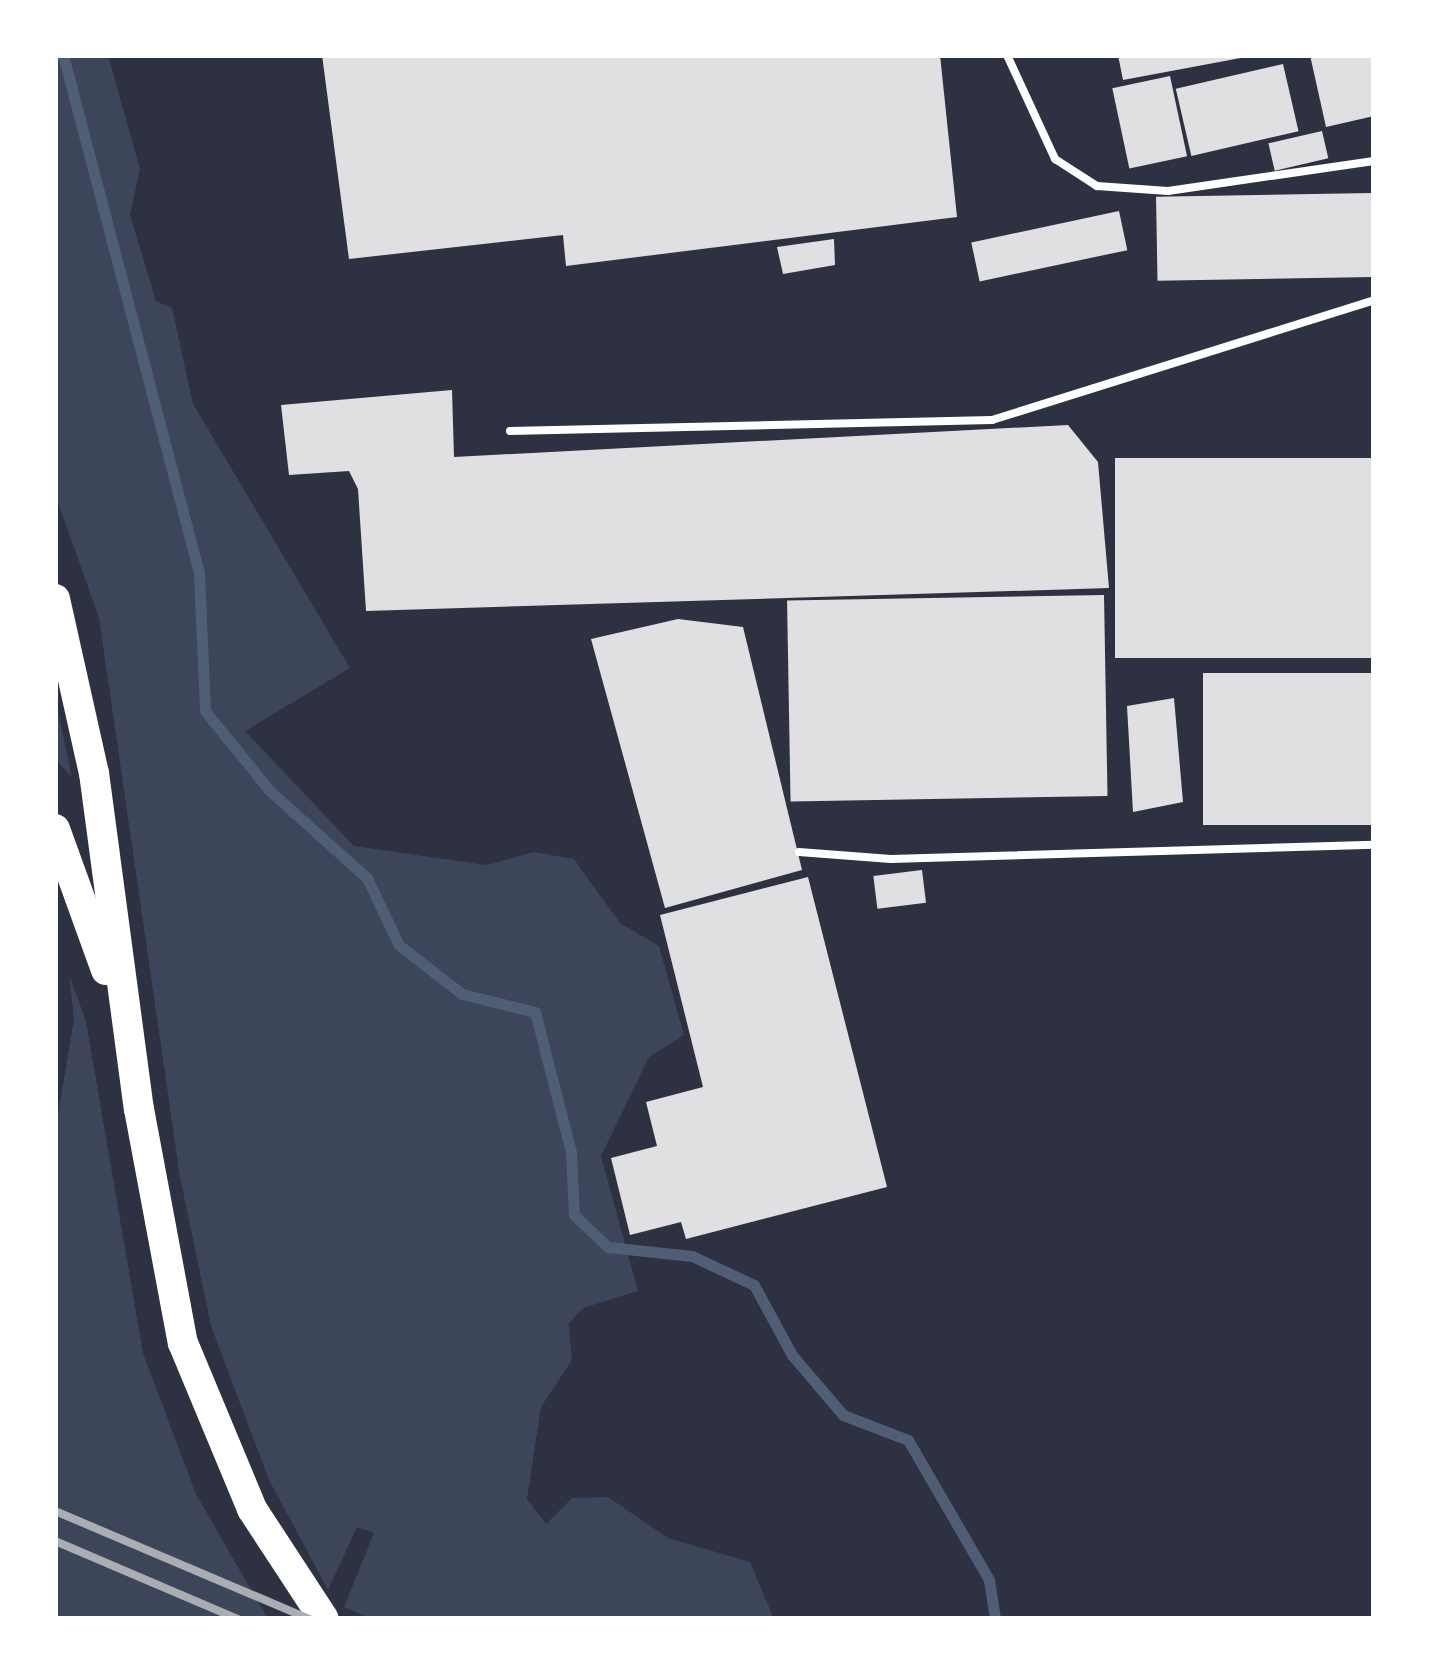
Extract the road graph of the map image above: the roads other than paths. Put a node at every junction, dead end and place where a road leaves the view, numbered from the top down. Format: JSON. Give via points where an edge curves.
{"nodes":[{"id":1,"x":1007,"y":55,"type":"edge"},
{"id":2,"x":1374,"y":161,"type":"edge"},
{"id":3,"x":1374,"y":300,"type":"edge"},
{"id":4,"x":510,"y":431,"type":"dead end"},
{"id":5,"x":55,"y":599,"type":"edge"},
{"id":6,"x":55,"y":829,"type":"edge"},
{"id":7,"x":1374,"y":845,"type":"edge"},
{"id":8,"x":799,"y":852,"type":"dead end"},
{"id":9,"x":139,"y":1109,"type":"junction"},
{"id":10,"x":324,"y":1619,"type":"edge"}],
"edges":[{"from":1,"to":2,"type":"lane","via":[[1055,159],[1096,186],[1168,191]]},
{"from":3,"to":4,"type":"lane","via":[[992,420]]},
{"from":5,"to":9,"type":"highway","via":[[94,773]]},
{"from":6,"to":9,"type":"highway","via":[[102,953]]},
{"from":7,"to":8,"type":"lane","via":[[892,859]]},
{"from":9,"to":10,"type":"highway","via":[[168,1286],[198,1390],[252,1509]]}]}
